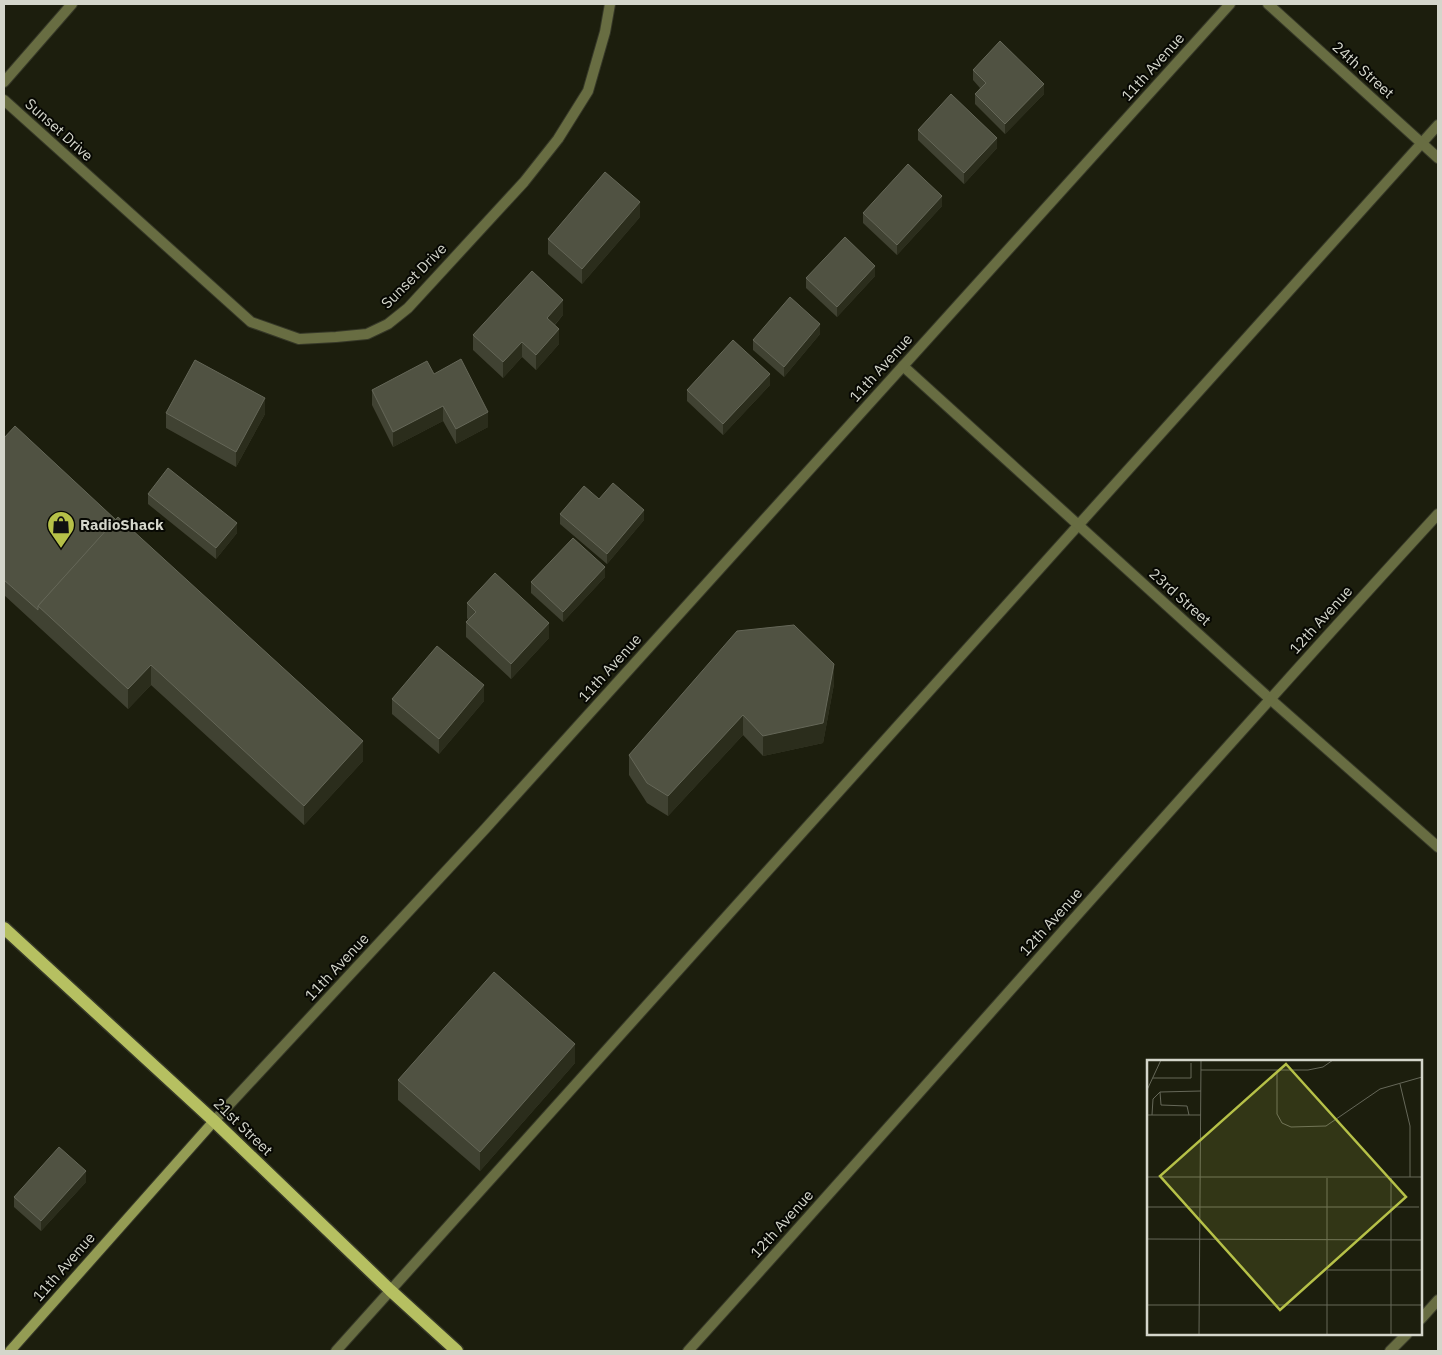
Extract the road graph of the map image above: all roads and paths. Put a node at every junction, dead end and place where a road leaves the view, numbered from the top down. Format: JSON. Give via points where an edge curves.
{"nodes":[{"id":1,"x":72,"y":4,"type":"edge"},
{"id":2,"x":610,"y":4,"type":"edge"},
{"id":3,"x":1230,"y":4,"type":"edge"},
{"id":4,"x":1268,"y":4,"type":"edge"},
{"id":5,"x":4,"y":82,"type":"edge"},
{"id":6,"x":4,"y":100,"type":"edge"},
{"id":7,"x":1438,"y":125,"type":"edge"},
{"id":8,"x":1422,"y":143,"type":"junction"},
{"id":9,"x":1438,"y":158,"type":"edge"},
{"id":10,"x":903,"y":366,"type":"junction"},
{"id":11,"x":1438,"y":514,"type":"edge"},
{"id":12,"x":1077,"y":524,"type":"junction"},
{"id":13,"x":1269,"y":698,"type":"junction"},
{"id":14,"x":1438,"y":847,"type":"edge"},
{"id":15,"x":4,"y":928,"type":"edge"},
{"id":16,"x":214,"y":1121,"type":"junction"},
{"id":17,"x":390,"y":1290,"type":"junction"},
{"id":18,"x":1438,"y":1300,"type":"edge"},
{"id":19,"x":1422,"y":1317,"type":"edge"},
{"id":20,"x":1406,"y":1335,"type":"edge"},
{"id":21,"x":10,"y":1351,"type":"edge"},
{"id":22,"x":336,"y":1351,"type":"edge"},
{"id":23,"x":457,"y":1351,"type":"edge"},
{"id":24,"x":688,"y":1351,"type":"edge"},
{"id":25,"x":1390,"y":1351,"type":"edge"}],
"edges":[{"from":1,"to":5,"type":"street"},
{"from":2,"to":6,"type":"street","name":"Sunset Drive","via":[[588,91],[558,139],[524,182],[408,308],[388,324],[367,334],[298,339],[252,322]]},
{"from":3,"to":10,"type":"street","name":"11th Avenue"},
{"from":4,"to":8,"type":"street","name":"24th Street"},
{"from":7,"to":8,"type":"street"},
{"from":8,"to":9,"type":"street","name":"24th Street"},
{"from":8,"to":12,"type":"street"},
{"from":10,"to":12,"type":"street","name":"23rd Street"},
{"from":10,"to":16,"type":"street","name":"11th Avenue","via":[[479,836]]},
{"from":11,"to":13,"type":"street","name":"12th Avenue"},
{"from":12,"to":13,"type":"street","name":"23rd Street"},
{"from":12,"to":17,"type":"street"},
{"from":13,"to":14,"type":"street","name":"23rd Street"},
{"from":13,"to":24,"type":"street","name":"12th Avenue"},
{"from":15,"to":16,"type":"main road","name":"21st Street"},
{"from":16,"to":17,"type":"main road","name":"21st Street"},
{"from":16,"to":21,"type":"main road","name":"11th Avenue"},
{"from":17,"to":22,"type":"street"},
{"from":17,"to":23,"type":"main road","name":"21st Street"},
{"from":18,"to":19,"type":"street"},
{"from":20,"to":25,"type":"street"}]}
